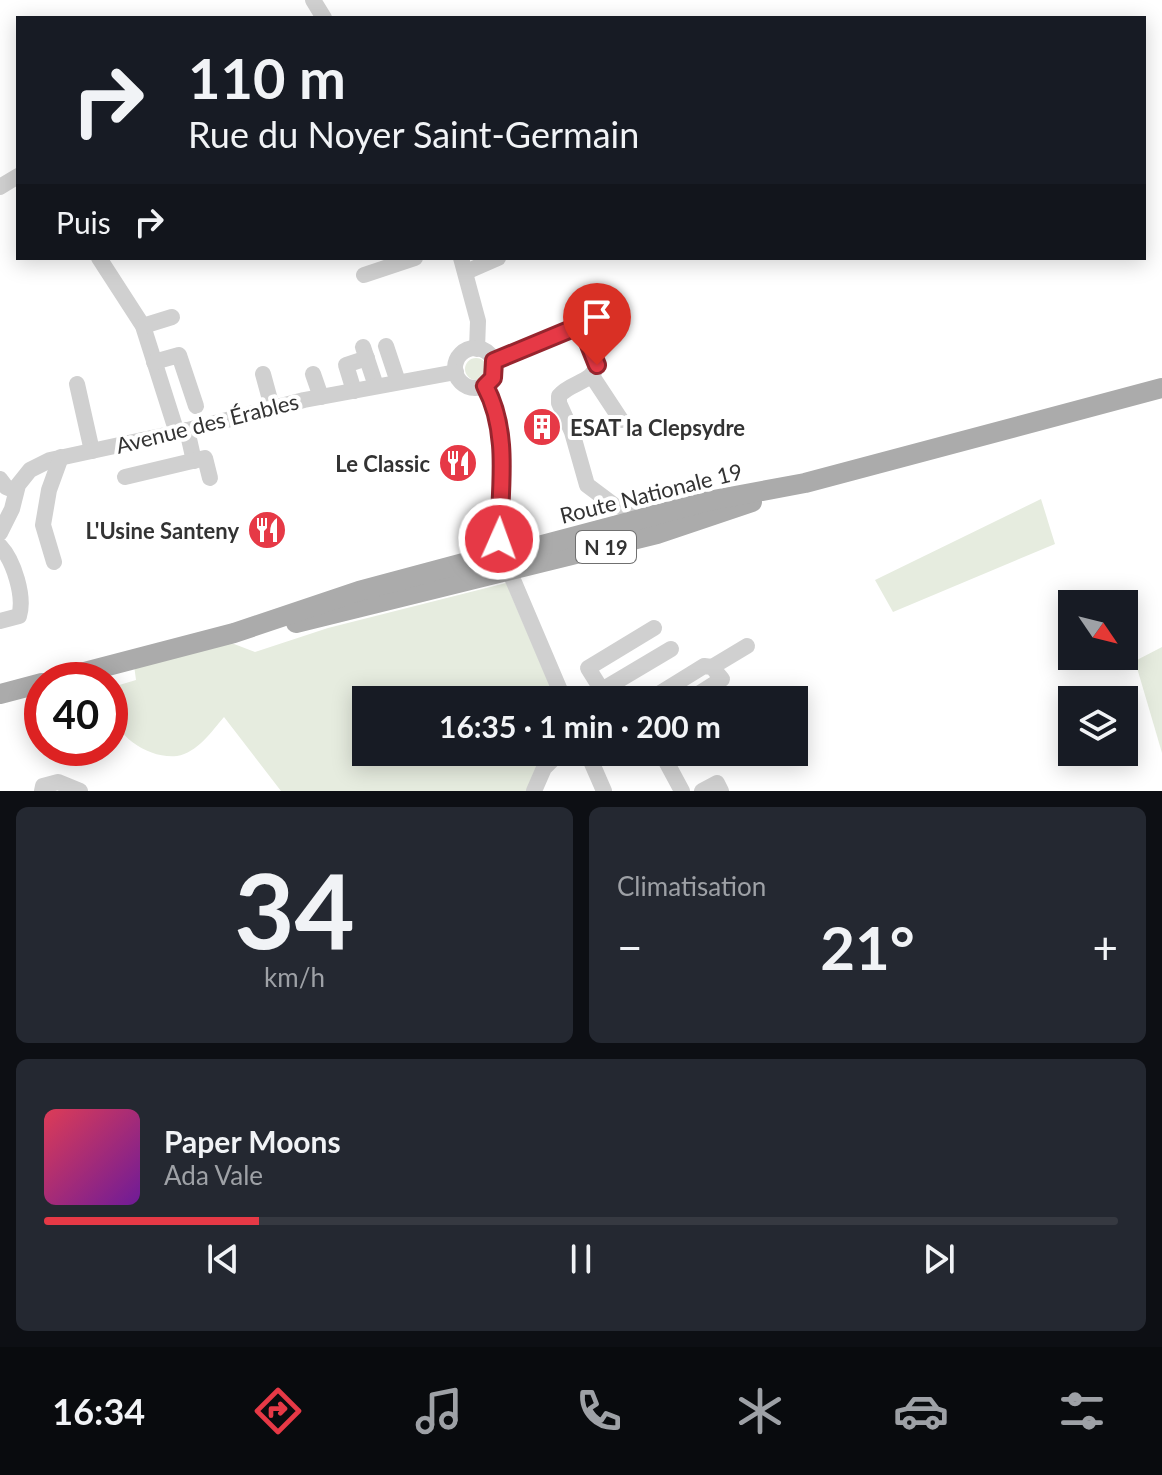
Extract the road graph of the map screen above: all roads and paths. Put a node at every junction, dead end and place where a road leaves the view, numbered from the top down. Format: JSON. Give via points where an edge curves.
{"nodes":[{"id":1,"x":100,"y":260,"type":"edge"},
{"id":2,"x":409,"y":260,"type":"edge"},
{"id":3,"x":488,"y":260,"type":"edge"},
{"id":4,"x":464,"y":265,"type":"edge"},
{"id":5,"x":364,"y":275,"type":"dead end"},
{"id":6,"x":172,"y":317,"type":"dead end"},
{"id":7,"x":143,"y":326,"type":"junction"},
{"id":8,"x":386,"y":346,"type":"dead end"},
{"id":9,"x":477,"y":349,"type":"junction"},
{"id":10,"x":494,"y":361,"type":"junction"},
{"id":11,"x":154,"y":362,"type":"junction"},
{"id":12,"x":456,"y":372,"type":"junction"},
{"id":13,"x":263,"y":374,"type":"dead end"},
{"id":14,"x":313,"y":374,"type":"dead end"},
{"id":15,"x":592,"y":376,"type":"junction"},
{"id":16,"x":398,"y":382,"type":"junction"},
{"id":17,"x":77,"y":384,"type":"dead end"},
{"id":18,"x":376,"y":386,"type":"junction"},
{"id":19,"x":485,"y":386,"type":"junction"},
{"id":20,"x":1162,"y":388,"type":"edge"},
{"id":21,"x":354,"y":391,"type":"junction"},
{"id":22,"x":321,"y":397,"type":"junction"},
{"id":23,"x":196,"y":406,"type":"dead end"},
{"id":24,"x":272,"y":407,"type":"junction"},
{"id":25,"x":621,"y":420,"type":"dead end"},
{"id":26,"x":182,"y":431,"type":"junction"},
{"id":27,"x":92,"y":451,"type":"junction"},
{"id":28,"x":61,"y":457,"type":"junction"},
{"id":29,"x":194,"y":461,"type":"junction"},
{"id":30,"x":125,"y":477,"type":"dead end"},
{"id":31,"x":210,"y":478,"type":"dead end"},
{"id":32,"x":0,"y":479,"type":"edge"},
{"id":33,"x":805,"y":483,"type":"junction"},
{"id":34,"x":16,"y":491,"type":"junction"},
{"id":35,"x":660,"y":513,"type":"junction"},
{"id":36,"x":0,"y":533,"type":"edge"},
{"id":37,"x":0,"y":546,"type":"edge"},
{"id":38,"x":54,"y":562,"type":"dead end"},
{"id":39,"x":505,"y":563,"type":"junction"},
{"id":40,"x":0,"y":621,"type":"edge"},
{"id":41,"x":654,"y":628,"type":"dead end"},
{"id":42,"x":747,"y":646,"type":"dead end"},
{"id":43,"x":671,"y":649,"type":"dead end"},
{"id":44,"x":123,"y":662,"type":"edge"},
{"id":45,"x":717,"y":673,"type":"junction"},
{"id":46,"x":558,"y":686,"type":"edge"},
{"id":47,"x":599,"y":686,"type":"edge"},
{"id":48,"x":618,"y":686,"type":"edge"},
{"id":49,"x":672,"y":686,"type":"edge"},
{"id":50,"x":704,"y":686,"type":"edge"},
{"id":51,"x":24,"y":688,"type":"edge"},
{"id":52,"x":0,"y":694,"type":"edge"},
{"id":53,"x":546,"y":766,"type":"edge"},
{"id":54,"x":594,"y":766,"type":"edge"},
{"id":55,"x":669,"y":766,"type":"edge"},
{"id":56,"x":42,"y":791,"type":"edge"},
{"id":57,"x":80,"y":791,"type":"edge"},
{"id":58,"x":534,"y":791,"type":"edge"},
{"id":59,"x":604,"y":791,"type":"edge"},
{"id":60,"x":682,"y":791,"type":"edge"},
{"id":61,"x":702,"y":791,"type":"edge"},
{"id":62,"x":721,"y":791,"type":"edge"}],
"edges":[{"from":1,"to":7,"type":"street"},
{"from":2,"to":5,"type":"street"},
{"from":3,"to":4,"type":"street"},
{"from":4,"to":9,"type":"street","via":[[478,321]]},
{"from":6,"to":7,"type":"street"},
{"from":7,"to":11,"type":"street"},
{"from":8,"to":16,"type":"street"},
{"from":9,"to":10,"type":"street"},
{"from":9,"to":12,"type":"street","via":[[461,355]]},
{"from":10,"to":15,"type":"street","via":[[581,325],[597,365]]},
{"from":10,"to":19,"type":"street","via":[[493,378]]},
{"from":11,"to":23,"type":"street","via":[[179,355]]},
{"from":11,"to":26,"type":"street"},
{"from":12,"to":16,"type":"street","name":"Avenue des Érables"},
{"from":12,"to":19,"type":"street","via":[[467,386]]},
{"from":13,"to":24,"type":"street"},
{"from":14,"to":22,"type":"street"},
{"from":15,"to":25,"type":"street"},
{"from":15,"to":35,"type":"street","via":[[559,396],[587,485],[615,506]]},
{"from":16,"to":18,"type":"street","name":"Avenue des Érables"},
{"from":17,"to":27,"type":"street"},
{"from":18,"to":21,"type":"street","name":"Avenue des Érables"},
{"from":18,"to":21,"type":"street","via":[[365,353],[346,365]]},
{"from":19,"to":39,"type":"street","via":[[500,431],[499,539]]},
{"from":20,"to":33,"type":"main road","name":"Route Nationale 19","number":"N 19"},
{"from":21,"to":22,"type":"street","name":"Avenue des Érables"},
{"from":22,"to":24,"type":"street","name":"Avenue des Érables"},
{"from":24,"to":26,"type":"street","name":"Avenue des Érables"},
{"from":26,"to":27,"type":"street","name":"Avenue des Érables"},
{"from":26,"to":29,"type":"street"},
{"from":27,"to":28,"type":"street","name":"Avenue des Érables"},
{"from":28,"to":34,"type":"street","name":"Avenue des Érables","via":[[30,470]]},
{"from":28,"to":38,"type":"street","via":[[43,525]]},
{"from":29,"to":30,"type":"street"},
{"from":29,"to":31,"type":"street","via":[[205,458]]},
{"from":32,"to":34,"type":"street"},
{"from":33,"to":35,"type":"main road","name":"Route Nationale 19","number":"N 19"},
{"from":33,"to":39,"type":"main road","name":"Route Nationale 19","number":"N 19","via":[[703,520]]},
{"from":34,"to":36,"type":"street","name":"Avenue des Érables"},
{"from":35,"to":39,"type":"main road","name":"Route Nationale 19","number":"N 19"},
{"from":37,"to":40,"type":"street","via":[[8,555],[23,606],[19,616]]},
{"from":39,"to":44,"type":"main road","name":"Route Nationale 19","number":"N 19","via":[[296,623]]},
{"from":39,"to":46,"type":"street"},
{"from":41,"to":47,"type":"street","via":[[588,668]]},
{"from":42,"to":45,"type":"street"},
{"from":43,"to":48,"type":"street"},
{"from":45,"to":49,"type":"street","via":[[704,666]]},
{"from":45,"to":50,"type":"street"},
{"from":51,"to":52,"type":"main road"},
{"from":53,"to":58,"type":"street"},
{"from":54,"to":59,"type":"street"},
{"from":55,"to":60,"type":"street"},
{"from":56,"to":57,"type":"street","via":[[58,782]]},
{"from":61,"to":62,"type":"street","via":[[717,783]]}]}
